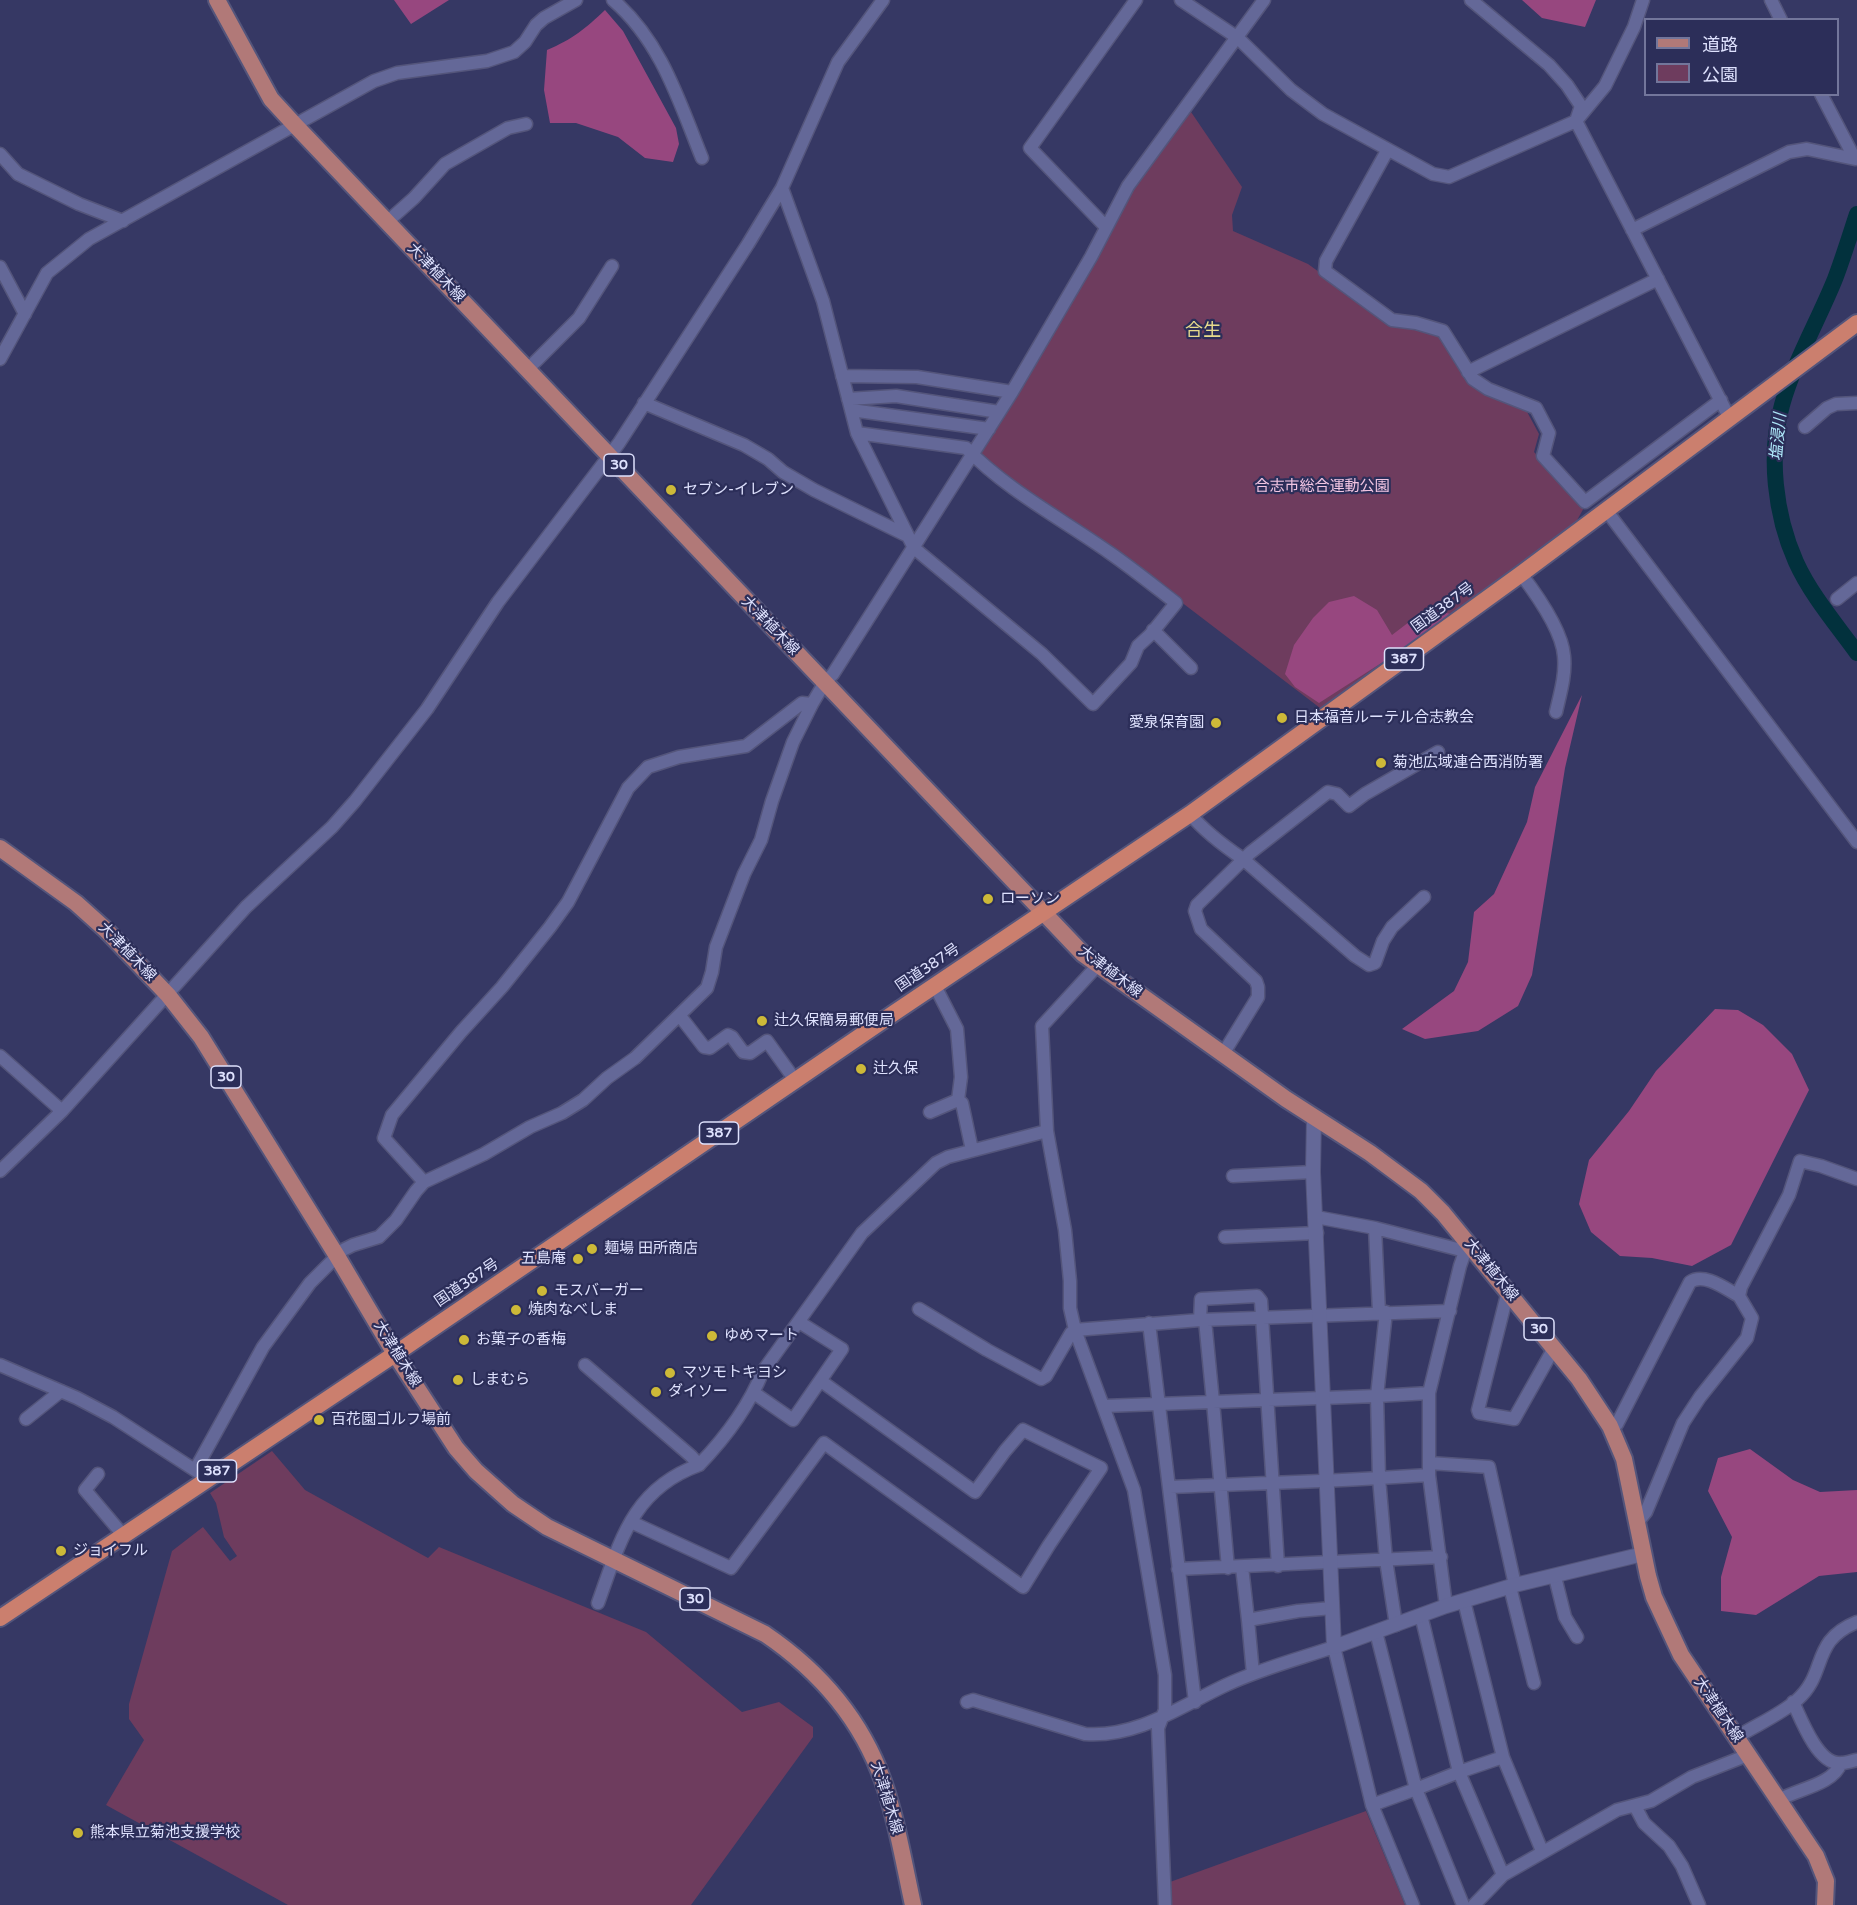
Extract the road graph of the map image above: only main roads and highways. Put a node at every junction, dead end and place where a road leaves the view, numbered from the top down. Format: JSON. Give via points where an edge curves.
{"nodes":[{"id":1,"x":217,"y":0,"type":"edge"},
{"id":2,"x":1857,"y":323,"type":"edge"},
{"id":3,"x":0,"y":848,"type":"edge"},
{"id":4,"x":1044,"y":913,"type":"junction"},
{"id":5,"x":395,"y":1354,"type":"junction"},
{"id":6,"x":0,"y":1618,"type":"edge"},
{"id":7,"x":1829,"y":1904,"type":"edge"},
{"id":8,"x":913,"y":1905,"type":"edge"}],
"edges":[{"from":1,"to":4,"type":"main road","name":"大津植木線","number":"30","via":[[272,99],[294,124]]},
{"from":2,"to":4,"type":"highway","name":"国道387号","number":"387","via":[[1521,574],[1190,814]]},
{"from":3,"to":5,"type":"main road","name":"大津植木線","number":"30","via":[[106,930],[168,995],[201,1037]]},
{"from":4,"to":5,"type":"highway","name":"国道387号","number":"387"},
{"from":4,"to":7,"type":"main road","name":"大津植木線","number":"30","via":[[1083,954],[1421,1191],[1554,1348],[1596,1402],[1624,1459],[1654,1597],[1680,1655],[1816,1856],[1826,1881]]},
{"from":5,"to":6,"type":"highway","name":"国道387号","number":"387","via":[[201,1474],[123,1535]]},
{"from":5,"to":8,"type":"main road","name":"大津植木線","number":"30","via":[[456,1448],[513,1504],[537,1521],[765,1634],[823,1682],[857,1726],[876,1763],[896,1826]]}]}
